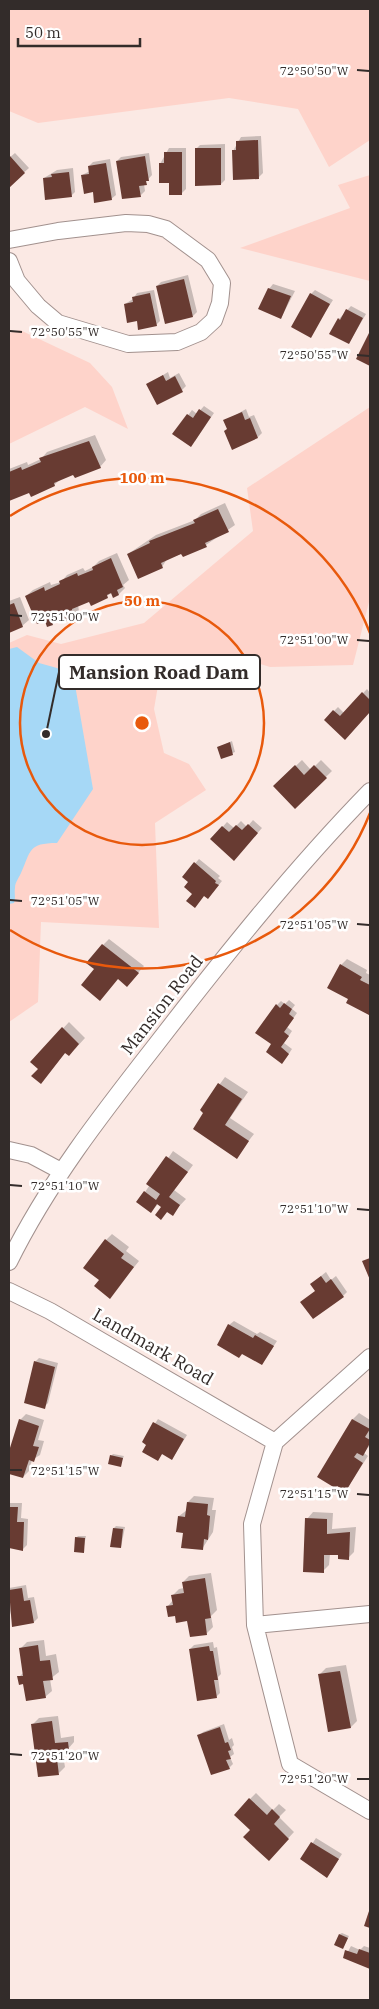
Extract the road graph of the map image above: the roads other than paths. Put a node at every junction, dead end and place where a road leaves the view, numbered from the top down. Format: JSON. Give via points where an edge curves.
{"nodes":[{"id":1,"x":9,"y":240,"type":"edge"},
{"id":2,"x":9,"y":261,"type":"edge"},
{"id":3,"x":370,"y":791,"type":"edge"},
{"id":4,"x":9,"y":1150,"type":"edge"},
{"id":5,"x":61,"y":1171,"type":"junction"},
{"id":6,"x":9,"y":1262,"type":"edge"},
{"id":7,"x":9,"y":1291,"type":"edge"},
{"id":8,"x":370,"y":1357,"type":"edge"},
{"id":9,"x":275,"y":1442,"type":"junction"},
{"id":10,"x":370,"y":1614,"type":"edge"},
{"id":11,"x":255,"y":1625,"type":"junction"},
{"id":12,"x":370,"y":1811,"type":"edge"}],
"edges":[{"from":1,"to":2,"type":"street","via":[[126,223],[166,229],[208,260],[222,283],[220,303],[214,320],[201,332],[177,342],[128,344],[58,323],[22,287]]},
{"from":3,"to":5,"type":"street","name":"Mansion Road","via":[[212,972]]},
{"from":4,"to":5,"type":"street","via":[[31,1156]]},
{"from":5,"to":6,"type":"street","name":"Mansion Road"},
{"from":7,"to":9,"type":"street","name":"Landmark Road","via":[[50,1311]]},
{"from":8,"to":9,"type":"street"},
{"from":9,"to":11,"type":"street","via":[[252,1524]]},
{"from":10,"to":11,"type":"street"},
{"from":11,"to":12,"type":"street","via":[[290,1764]]}]}
